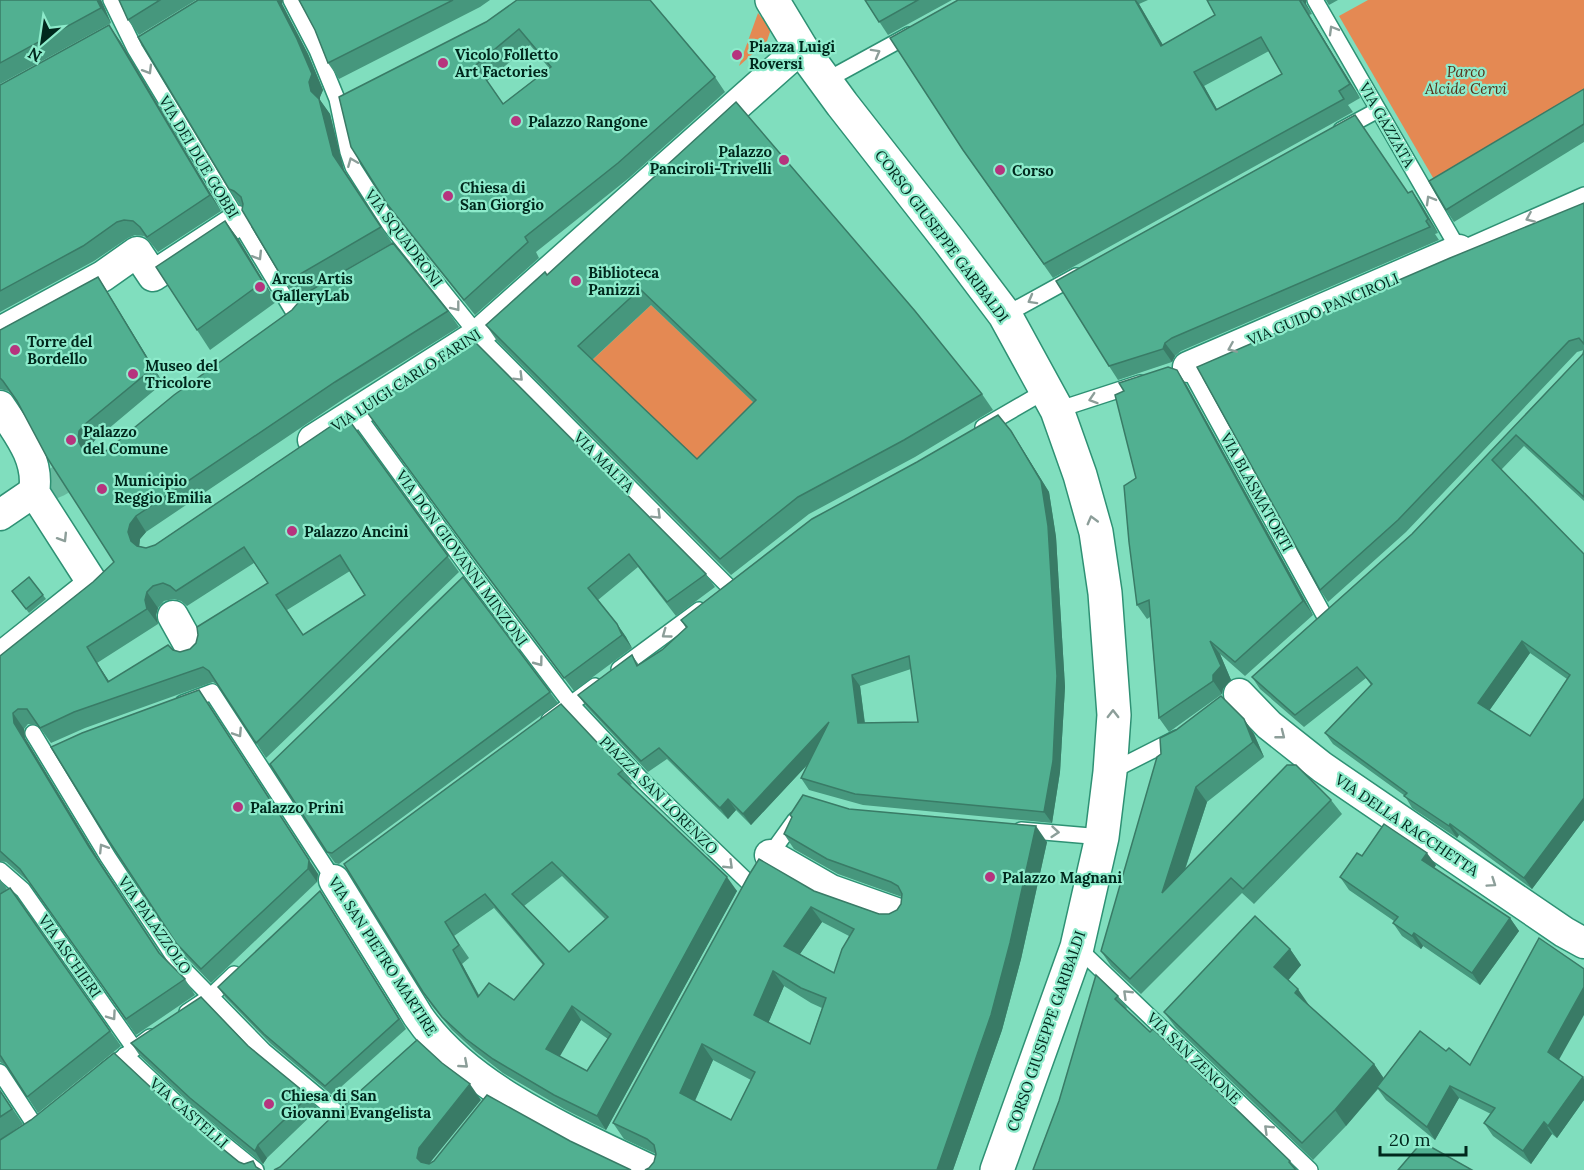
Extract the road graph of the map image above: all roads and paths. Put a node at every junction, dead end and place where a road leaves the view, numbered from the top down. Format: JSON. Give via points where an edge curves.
{"nodes":[{"id":1,"x":111,"y":0,"type":"edge"},
{"id":2,"x":291,"y":0,"type":"edge"},
{"id":3,"x":772,"y":0,"type":"edge"},
{"id":4,"x":1315,"y":0,"type":"edge"},
{"id":5,"x":923,"y":27,"type":"edge"},
{"id":6,"x":801,"y":48,"type":"junction"},
{"id":7,"x":833,"y":93,"type":"junction"},
{"id":8,"x":1378,"y":110,"type":"junction"},
{"id":9,"x":1326,"y":138,"type":"edge"},
{"id":10,"x":1584,"y":195,"type":"edge"},
{"id":11,"x":237,"y":221,"type":"junction"},
{"id":12,"x":1459,"y":250,"type":"junction"},
{"id":13,"x":1088,"y":269,"type":"edge"},
{"id":14,"x":324,"y":293,"type":"edge"},
{"id":15,"x":1005,"y":315,"type":"junction"},
{"id":16,"x":0,"y":332,"type":"edge"},
{"id":17,"x":478,"y":335,"type":"junction"},
{"id":18,"x":1170,"y":373,"type":"junction"},
{"id":19,"x":1052,"y":400,"type":"junction"},
{"id":20,"x":0,"y":406,"type":"edge"},
{"id":21,"x":355,"y":412,"type":"junction"},
{"id":22,"x":969,"y":436,"type":"edge"},
{"id":23,"x":295,"y":452,"type":"edge"},
{"id":24,"x":34,"y":492,"type":"junction"},
{"id":25,"x":0,"y":515,"type":"edge"},
{"id":26,"x":173,"y":616,"type":"edge"},
{"id":27,"x":1325,"y":617,"type":"edge"},
{"id":28,"x":192,"y":650,"type":"edge"},
{"id":29,"x":0,"y":658,"type":"edge"},
{"id":30,"x":1239,"y":694,"type":"dead end"},
{"id":31,"x":570,"y":704,"type":"junction"},
{"id":32,"x":167,"y":708,"type":"edge"},
{"id":33,"x":1189,"y":730,"type":"edge"},
{"id":34,"x":533,"y":732,"type":"edge"},
{"id":35,"x":33,"y":733,"type":"edge"},
{"id":36,"x":277,"y":761,"type":"edge"},
{"id":37,"x":1110,"y":772,"type":"junction"},
{"id":38,"x":265,"y":773,"type":"junction"},
{"id":39,"x":804,"y":808,"type":"edge"},
{"id":40,"x":1011,"y":829,"type":"edge"},
{"id":41,"x":1102,"y":837,"type":"junction"},
{"id":42,"x":770,"y":855,"type":"junction"},
{"id":43,"x":0,"y":870,"type":"edge"},
{"id":44,"x":333,"y":882,"type":"joint"},
{"id":45,"x":23,"y":890,"type":"junction"},
{"id":46,"x":8,"y":901,"type":"edge"},
{"id":47,"x":896,"y":913,"type":"edge"},
{"id":48,"x":1584,"y":944,"type":"edge"},
{"id":49,"x":1077,"y":947,"type":"junction"},
{"id":50,"x":246,"y":963,"type":"edge"},
{"id":51,"x":211,"y":996,"type":"junction"},
{"id":52,"x":129,"y":1051,"type":"junction"},
{"id":53,"x":0,"y":1072,"type":"edge"},
{"id":54,"x":89,"y":1084,"type":"edge"},
{"id":55,"x":338,"y":1113,"type":"edge"},
{"id":56,"x":36,"y":1127,"type":"edge"},
{"id":57,"x":1002,"y":1167,"type":"edge"},
{"id":58,"x":256,"y":1170,"type":"edge"},
{"id":59,"x":650,"y":1170,"type":"edge"},
{"id":60,"x":1310,"y":1170,"type":"edge"}],
"edges":[{"from":1,"to":11,"type":"lane","name":"VIA DEI DUE GOBBI","one_way":true,"via":[[118,31],[140,45]]},
{"from":2,"to":17,"type":"lane","name":"VIA SQUADRONI","via":[[317,50],[348,93],[348,152],[353,167],[401,249]]},
{"from":3,"to":6,"type":"street"},
{"from":8,"to":4,"type":"lane","name":"VIA GAZZATA","one_way":true},
{"from":7,"to":5,"type":"lane","one_way":true},
{"from":6,"to":7,"type":"street"},
{"from":6,"to":17,"type":"street","name":"VIA LUIGI CARLO FARINI"},
{"from":7,"to":15,"type":"street","name":"CORSO GIUSEPPE GARIBALDI"},
{"from":8,"to":9,"type":"lane"},
{"from":12,"to":8,"type":"lane","name":"VIA GAZZATA","one_way":true},
{"from":10,"to":12,"type":"lane","name":"VIA GUIDO PANCIROLI","one_way":true},
{"from":11,"to":14,"type":"lane","name":"VIA DEI DUE GOBBI","one_way":true,"via":[[283,318]]},
{"from":11,"to":16,"type":"street","via":[[153,276],[137,252],[104,276]]},
{"from":12,"to":18,"type":"street","name":"VIA GUIDO PANCIROLI","one_way":true},
{"from":13,"to":15,"type":"lane","one_way":true},
{"from":15,"to":19,"type":"street","name":"CORSO GIUSEPPE GARIBALDI"},
{"from":17,"to":21,"type":"street","name":"VIA LUIGI CARLO FARINI"},
{"from":17,"to":31,"type":"lane","name":"VIA MALTA","one_way":true,"via":[[726,591]]},
{"from":18,"to":19,"type":"lane","name":"VIA GUIDO PANCIROLI","one_way":true},
{"from":18,"to":27,"type":"lane","name":"VIA BLASMATORTI"},
{"from":19,"to":22,"type":"lane","name":"VIA GUIDO PANCIROLI"},
{"from":37,"to":19,"type":"street","name":"CORSO GIUSEPPE GARIBALDI","one_way":true,"via":[[1114,715],[1096,532]]},
{"from":20,"to":24,"type":"street","via":[[29,451],[36,481]]},
{"from":21,"to":23,"type":"street","name":"VIA LUIGI CARLO FARINI"},
{"from":21,"to":31,"type":"lane","name":"VIA DON GIOVANNI MINZONI","one_way":true,"via":[[467,577]]},
{"from":24,"to":25,"type":"street"},
{"from":24,"to":29,"type":"street","one_way":true,"via":[[93,584]]},
{"from":26,"to":28,"type":"street"},
{"from":30,"to":48,"type":"street","name":"VIA DELLA RACCHETTA","one_way":true,"via":[[1269,725],[1322,766]]},
{"from":31,"to":34,"type":"lane"},
{"from":31,"to":42,"type":"lane","name":"PIAZZA SAN LORENZO","one_way":true,"via":[[748,889]]},
{"from":32,"to":38,"type":"lane","name":"VIA SAN PIETRO MARTIRE","one_way":true,"via":[[212,692]]},
{"from":33,"to":37,"type":"lane"},
{"from":51,"to":35,"type":"lane","name":"VIA PALAZZOLO","one_way":true,"via":[[178,963],[108,857],[51,754]]},
{"from":36,"to":38,"type":"lane"},
{"from":37,"to":41,"type":"street","name":"CORSO GIUSEPPE GARIBALDI"},
{"from":38,"to":44,"type":"lane","name":"VIA SAN PIETRO MARTIRE"},
{"from":39,"to":42,"type":"lane"},
{"from":40,"to":41,"type":"lane","one_way":true},
{"from":41,"to":49,"type":"street","name":"CORSO GIUSEPPE GARIBALDI"},
{"from":42,"to":47,"type":"street","via":[[831,890]]},
{"from":43,"to":45,"type":"lane","name":"VIA ASCHIERI"},
{"from":44,"to":59,"type":"street","name":"VIA SAN PIETRO MARTIRE","one_way":true,"via":[[421,1039],[474,1072],[497,1096],[610,1144]]},
{"from":45,"to":46,"type":"lane"},
{"from":45,"to":52,"type":"lane","name":"VIA ASCHIERI","one_way":true},
{"from":49,"to":57,"type":"street","name":"CORSO GIUSEPPE GARIBALDI"},
{"from":60,"to":49,"type":"lane","name":"VIA SAN ZENONE","one_way":true},
{"from":50,"to":51,"type":"lane"},
{"from":51,"to":52,"type":"lane"},
{"from":51,"to":55,"type":"lane","name":"VIA PALAZZOLO","via":[[264,1051]]},
{"from":52,"to":54,"type":"lane"},
{"from":52,"to":58,"type":"lane","name":"VIA CASTELLI","via":[[192,1118]]},
{"from":53,"to":56,"type":"lane"}]}
